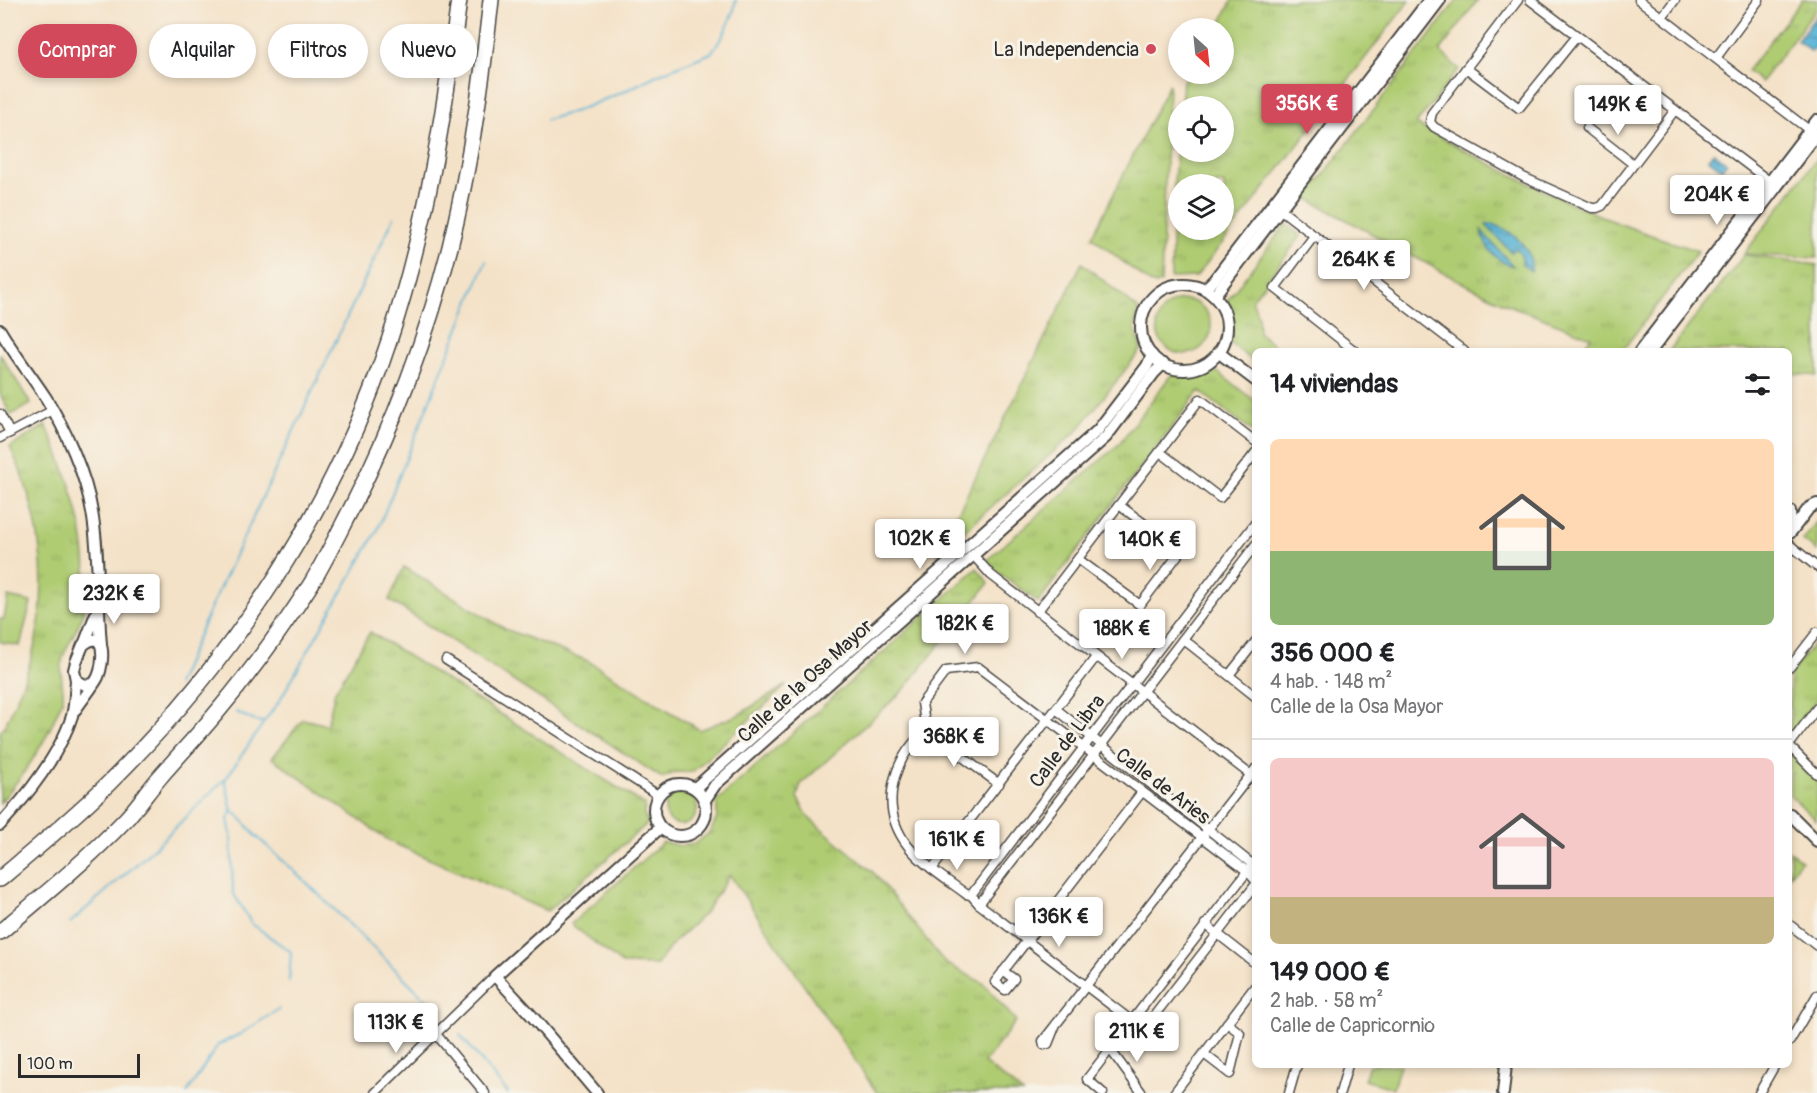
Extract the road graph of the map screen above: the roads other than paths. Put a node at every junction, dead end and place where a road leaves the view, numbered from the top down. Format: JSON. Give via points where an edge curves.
{"nodes":[{"id":1,"x":459,"y":0,"type":"edge"},
{"id":2,"x":491,"y":0,"type":"edge"},
{"id":3,"x":1429,"y":0,"type":"edge"},
{"id":4,"x":1440,"y":0,"type":"edge"},
{"id":5,"x":1518,"y":0,"type":"edge"},
{"id":6,"x":1530,"y":0,"type":"edge"},
{"id":7,"x":1639,"y":0,"type":"edge"},
{"id":8,"x":1675,"y":0,"type":"edge"},
{"id":9,"x":1759,"y":0,"type":"edge"},
{"id":10,"x":1662,"y":17,"type":"junction"},
{"id":11,"x":1577,"y":36,"type":"junction"},
{"id":12,"x":1716,"y":58,"type":"junction"},
{"id":13,"x":1466,"y":68,"type":"junction"},
{"id":14,"x":1675,"y":110,"type":"junction"},
{"id":15,"x":1817,"y":120,"type":"edge"},
{"id":16,"x":1587,"y":128,"type":"dead end"},
{"id":17,"x":1813,"y":132,"type":"edge"},
{"id":18,"x":1634,"y":164,"type":"junction"},
{"id":19,"x":1769,"y":182,"type":"junction"},
{"id":20,"x":1281,"y":210,"type":"junction"},
{"id":21,"x":1314,"y":236,"type":"junction"},
{"id":22,"x":1204,"y":289,"type":"junction"},
{"id":23,"x":1214,"y":296,"type":"junction"},
{"id":24,"x":0,"y":330,"type":"edge"},
{"id":25,"x":1351,"y":348,"type":"edge"},
{"id":26,"x":1460,"y":348,"type":"edge"},
{"id":27,"x":1642,"y":348,"type":"edge"},
{"id":28,"x":1653,"y":348,"type":"edge"},
{"id":29,"x":1218,"y":352,"type":"junction"},
{"id":30,"x":1152,"y":355,"type":"junction"},
{"id":31,"x":1163,"y":364,"type":"junction"},
{"id":32,"x":1252,"y":378,"type":"edge"},
{"id":33,"x":53,"y":410,"type":"junction"},
{"id":34,"x":0,"y":414,"type":"edge"},
{"id":35,"x":10,"y":433,"type":"junction"},
{"id":36,"x":0,"y":438,"type":"edge"},
{"id":37,"x":1252,"y":439,"type":"edge"},
{"id":38,"x":1160,"y":452,"type":"junction"},
{"id":39,"x":1252,"y":457,"type":"edge"},
{"id":40,"x":1817,"y":504,"type":"edge"},
{"id":41,"x":1119,"y":505,"type":"junction"},
{"id":42,"x":1252,"y":527,"type":"edge"},
{"id":43,"x":1792,"y":529,"type":"edge"},
{"id":44,"x":1792,"y":547,"type":"edge"},
{"id":45,"x":1252,"y":549,"type":"edge"},
{"id":46,"x":973,"y":555,"type":"junction"},
{"id":47,"x":1078,"y":559,"type":"junction"},
{"id":48,"x":1817,"y":567,"type":"edge"},
{"id":49,"x":98,"y":608,"type":"junction"},
{"id":50,"x":1037,"y":612,"type":"junction"},
{"id":51,"x":1817,"y":632,"type":"edge"},
{"id":52,"x":1183,"y":639,"type":"junction"},
{"id":53,"x":85,"y":642,"type":"junction"},
{"id":54,"x":101,"y":644,"type":"junction"},
{"id":55,"x":1252,"y":645,"type":"edge"},
{"id":56,"x":1096,"y":657,"type":"junction"},
{"id":57,"x":446,"y":660,"type":"dead end"},
{"id":58,"x":1792,"y":665,"type":"edge"},
{"id":59,"x":1229,"y":675,"type":"junction"},
{"id":60,"x":76,"y":680,"type":"junction"},
{"id":61,"x":1131,"y":683,"type":"junction"},
{"id":62,"x":92,"y":684,"type":"junction"},
{"id":63,"x":1143,"y":692,"type":"junction"},
{"id":64,"x":1252,"y":694,"type":"edge"},
{"id":65,"x":1817,"y":708,"type":"edge"},
{"id":66,"x":1056,"y":709,"type":"junction"},
{"id":67,"x":72,"y":714,"type":"junction"},
{"id":68,"x":1047,"y":719,"type":"junction"},
{"id":69,"x":926,"y":730,"type":"junction"},
{"id":70,"x":152,"y":737,"type":"junction"},
{"id":71,"x":1090,"y":737,"type":"junction"},
{"id":72,"x":1792,"y":743,"type":"edge"},
{"id":73,"x":1084,"y":746,"type":"junction"},
{"id":74,"x":1100,"y":746,"type":"junction"},
{"id":75,"x":1792,"y":748,"type":"edge"},
{"id":76,"x":1094,"y":754,"type":"junction"},
{"id":77,"x":1252,"y":773,"type":"edge"},
{"id":78,"x":1817,"y":774,"type":"edge"},
{"id":79,"x":1252,"y":776,"type":"edge"},
{"id":80,"x":160,"y":777,"type":"junction"},
{"id":81,"x":999,"y":784,"type":"junction"},
{"id":82,"x":695,"y":788,"type":"junction"},
{"id":83,"x":1142,"y":792,"type":"junction"},
{"id":84,"x":658,"y":795,"type":"junction"},
{"id":85,"x":705,"y":801,"type":"junction"},
{"id":86,"x":1792,"y":816,"type":"edge"},
{"id":87,"x":0,"y":825,"type":"edge"},
{"id":88,"x":660,"y":828,"type":"junction"},
{"id":89,"x":1208,"y":829,"type":"junction"},
{"id":90,"x":1202,"y":837,"type":"junction"},
{"id":91,"x":1817,"y":840,"type":"edge"},
{"id":92,"x":1252,"y":865,"type":"edge"},
{"id":93,"x":0,"y":869,"type":"edge"},
{"id":94,"x":932,"y":869,"type":"junction"},
{"id":95,"x":0,"y":879,"type":"edge"},
{"id":96,"x":1252,"y":888,"type":"edge"},
{"id":97,"x":970,"y":895,"type":"junction"},
{"id":98,"x":979,"y":904,"type":"junction"},
{"id":99,"x":0,"y":919,"type":"edge"},
{"id":100,"x":1205,"y":924,"type":"junction"},
{"id":101,"x":1792,"y":927,"type":"edge"},
{"id":102,"x":0,"y":932,"type":"edge"},
{"id":103,"x":1217,"y":934,"type":"junction"},
{"id":104,"x":1027,"y":940,"type":"junction"},
{"id":105,"x":1817,"y":946,"type":"edge"},
{"id":106,"x":1252,"y":961,"type":"edge"},
{"id":107,"x":1003,"y":971,"type":"junction"},
{"id":108,"x":495,"y":976,"type":"junction"},
{"id":109,"x":1087,"y":986,"type":"junction"},
{"id":110,"x":1252,"y":990,"type":"edge"},
{"id":111,"x":1817,"y":995,"type":"edge"},
{"id":112,"x":1131,"y":1021,"type":"junction"},
{"id":113,"x":1227,"y":1023,"type":"junction"},
{"id":114,"x":1056,"y":1024,"type":"dead end"},
{"id":115,"x":436,"y":1034,"type":"junction"},
{"id":116,"x":1792,"y":1038,"type":"edge"},
{"id":117,"x":1110,"y":1048,"type":"junction"},
{"id":118,"x":1204,"y":1054,"type":"junction"},
{"id":119,"x":1296,"y":1068,"type":"edge"},
{"id":120,"x":1347,"y":1068,"type":"edge"},
{"id":121,"x":1506,"y":1068,"type":"edge"},
{"id":122,"x":1773,"y":1068,"type":"edge"},
{"id":123,"x":375,"y":1093,"type":"edge"},
{"id":124,"x":485,"y":1093,"type":"edge"},
{"id":125,"x":597,"y":1093,"type":"edge"},
{"id":126,"x":1103,"y":1093,"type":"edge"},
{"id":127,"x":1142,"y":1093,"type":"edge"},
{"id":128,"x":1174,"y":1093,"type":"edge"},
{"id":129,"x":1289,"y":1093,"type":"edge"},
{"id":130,"x":1340,"y":1093,"type":"edge"},
{"id":131,"x":1503,"y":1093,"type":"edge"},
{"id":132,"x":1759,"y":1093,"type":"edge"}],
"edges":[{"from":1,"to":70,"type":"highway","via":[[421,229],[373,386],[338,466],[283,565],[224,649]]},
{"from":2,"to":80,"type":"highway","via":[[472,134],[450,247],[420,348],[376,461],[312,583],[219,710]]},
{"from":3,"to":22,"type":"street"},
{"from":4,"to":20,"type":"street"},
{"from":5,"to":13,"type":"street"},
{"from":6,"to":11,"type":"street"},
{"from":7,"to":10,"type":"street"},
{"from":8,"to":10,"type":"street"},
{"from":9,"to":12,"type":"street"},
{"from":10,"to":12,"type":"street"},
{"from":11,"to":13,"type":"street","via":[[1519,108]]},
{"from":11,"to":14,"type":"street"},
{"from":12,"to":17,"type":"street"},
{"from":13,"to":18,"type":"street","via":[[1432,114],[1430,122],[1434,127],[1524,178],[1592,208],[1602,206]]},
{"from":14,"to":18,"type":"street"},
{"from":14,"to":19,"type":"street"},
{"from":15,"to":17,"type":"street"},
{"from":16,"to":18,"type":"street"},
{"from":17,"to":19,"type":"street"},
{"from":17,"to":28,"type":"street"},
{"from":19,"to":27,"type":"street"},
{"from":20,"to":21,"type":"street"},
{"from":20,"to":23,"type":"street"},
{"from":21,"to":25,"type":"street","via":[[1275,288]]},
{"from":21,"to":26,"type":"street"},
{"from":22,"to":23,"type":"street"},
{"from":22,"to":30,"type":"street","via":[[1184,284],[1166,287],[1149,301],[1140,325]]},
{"from":23,"to":29,"type":"street","via":[[1226,318],[1224,342]]},
{"from":24,"to":33,"type":"street"},
{"from":29,"to":31,"type":"street","via":[[1192,368]]},
{"from":29,"to":32,"type":"street"},
{"from":30,"to":31,"type":"street"},
{"from":30,"to":82,"type":"street","name":"Calle de la Osa Mayor","via":[[1098,430]]},
{"from":31,"to":46,"type":"street","name":"Calle de la Osa Mayor","via":[[1106,437]]},
{"from":33,"to":35,"type":"street"},
{"from":33,"to":49,"type":"street","via":[[81,472],[92,510],[99,571]]},
{"from":34,"to":35,"type":"street"},
{"from":35,"to":36,"type":"street"},
{"from":37,"to":38,"type":"street","via":[[1200,399]]},
{"from":38,"to":39,"type":"street","via":[[1220,498]]},
{"from":38,"to":41,"type":"street"},
{"from":40,"to":43,"type":"street"},
{"from":41,"to":47,"type":"street"},
{"from":41,"to":47,"type":"street","via":[[1181,552],[1140,605]]},
{"from":42,"to":61,"type":"street","name":"Calle de Libra"},
{"from":44,"to":48,"type":"street"},
{"from":45,"to":52,"type":"street"},
{"from":46,"to":50,"type":"street"},
{"from":46,"to":85,"type":"street","name":"Calle de la Osa Mayor","via":[[715,785]]},
{"from":47,"to":50,"type":"street"},
{"from":49,"to":53,"type":"street"},
{"from":49,"to":54,"type":"street"},
{"from":50,"to":56,"type":"street"},
{"from":51,"to":58,"type":"street"},
{"from":52,"to":59,"type":"street"},
{"from":52,"to":63,"type":"street"},
{"from":53,"to":54,"type":"street","via":[[95,640]]},
{"from":53,"to":60,"type":"street","via":[[74,670]]},
{"from":54,"to":62,"type":"street","via":[[104,656],[100,674]]},
{"from":55,"to":59,"type":"street"},
{"from":56,"to":61,"type":"street"},
{"from":56,"to":66,"type":"street"},
{"from":57,"to":84,"type":"street"},
{"from":59,"to":64,"type":"street"},
{"from":60,"to":62,"type":"street"},
{"from":60,"to":67,"type":"street"},
{"from":61,"to":63,"type":"street"},
{"from":61,"to":71,"type":"street","name":"Calle de Libra"},
{"from":62,"to":67,"type":"street"},
{"from":63,"to":74,"type":"street"},
{"from":63,"to":77,"type":"street"},
{"from":65,"to":72,"type":"street"},
{"from":66,"to":68,"type":"street"},
{"from":66,"to":71,"type":"street","name":"Calle de Aries"},
{"from":67,"to":87,"type":"street","via":[[46,767]]},
{"from":68,"to":69,"type":"street","name":"Calle de Aries","via":[[978,667],[946,671],[922,703]]},
{"from":68,"to":73,"type":"street","name":"Calle de Aries"},
{"from":68,"to":81,"type":"street"},
{"from":69,"to":81,"type":"street"},
{"from":69,"to":94,"type":"street","via":[[903,756],[894,776],[891,807],[900,835]]},
{"from":70,"to":93,"type":"highway"},
{"from":70,"to":95,"type":"highway","via":[[108,784]]},
{"from":71,"to":73,"type":"street","name":"Calle de Libra"},
{"from":71,"to":74,"type":"street","name":"Calle de Aries"},
{"from":73,"to":76,"type":"street","name":"Calle de Aries"},
{"from":73,"to":97,"type":"street","name":"Calle de Libra"},
{"from":74,"to":76,"type":"street"},
{"from":74,"to":89,"type":"street","name":"Calle de Aries"},
{"from":75,"to":78,"type":"street"},
{"from":76,"to":83,"type":"street","name":"Calle de Aries"},
{"from":76,"to":98,"type":"street"},
{"from":79,"to":89,"type":"street"},
{"from":80,"to":99,"type":"highway","via":[[84,849]]},
{"from":80,"to":102,"type":"highway","via":[[126,819]]},
{"from":81,"to":94,"type":"street"},
{"from":82,"to":84,"type":"street","via":[[670,786]]},
{"from":82,"to":85,"type":"street"},
{"from":83,"to":90,"type":"street","name":"Calle de Aries"},
{"from":83,"to":104,"type":"street"},
{"from":84,"to":88,"type":"street","via":[[653,813]]},
{"from":85,"to":88,"type":"street","via":[[705,815],[696,831],[676,836]]},
{"from":86,"to":91,"type":"street"},
{"from":88,"to":108,"type":"street"},
{"from":89,"to":90,"type":"street"},
{"from":89,"to":92,"type":"street","name":"Calle de Aries"},
{"from":90,"to":92,"type":"street","name":"Calle de Aries"},
{"from":90,"to":109,"type":"street"},
{"from":92,"to":100,"type":"street"},
{"from":94,"to":97,"type":"street"},
{"from":96,"to":103,"type":"street"},
{"from":97,"to":98,"type":"street"},
{"from":98,"to":104,"type":"street"},
{"from":100,"to":103,"type":"street"},
{"from":100,"to":112,"type":"street"},
{"from":101,"to":105,"type":"street"},
{"from":103,"to":106,"type":"street"},
{"from":103,"to":112,"type":"street","via":[[1148,1023]]},
{"from":104,"to":107,"type":"street"},
{"from":104,"to":109,"type":"street"},
{"from":107,"to":107,"type":"street","via":[[995,982],[1005,990],[1014,979]]},
{"from":108,"to":115,"type":"street"},
{"from":108,"to":125,"type":"street"},
{"from":109,"to":112,"type":"street"},
{"from":109,"to":114,"type":"street"},
{"from":110,"to":113,"type":"street"},
{"from":111,"to":116,"type":"street"},
{"from":112,"to":117,"type":"street"},
{"from":113,"to":118,"type":"street"},
{"from":113,"to":118,"type":"street","via":[[1240,1033],[1230,1074]]},
{"from":115,"to":123,"type":"street"},
{"from":115,"to":124,"type":"street"},
{"from":117,"to":126,"type":"street","via":[[1087,1079]]},
{"from":117,"to":127,"type":"street"},
{"from":118,"to":128,"type":"street"},
{"from":119,"to":129,"type":"street"},
{"from":120,"to":130,"type":"street"},
{"from":121,"to":131,"type":"street"},
{"from":122,"to":132,"type":"street"}]}
